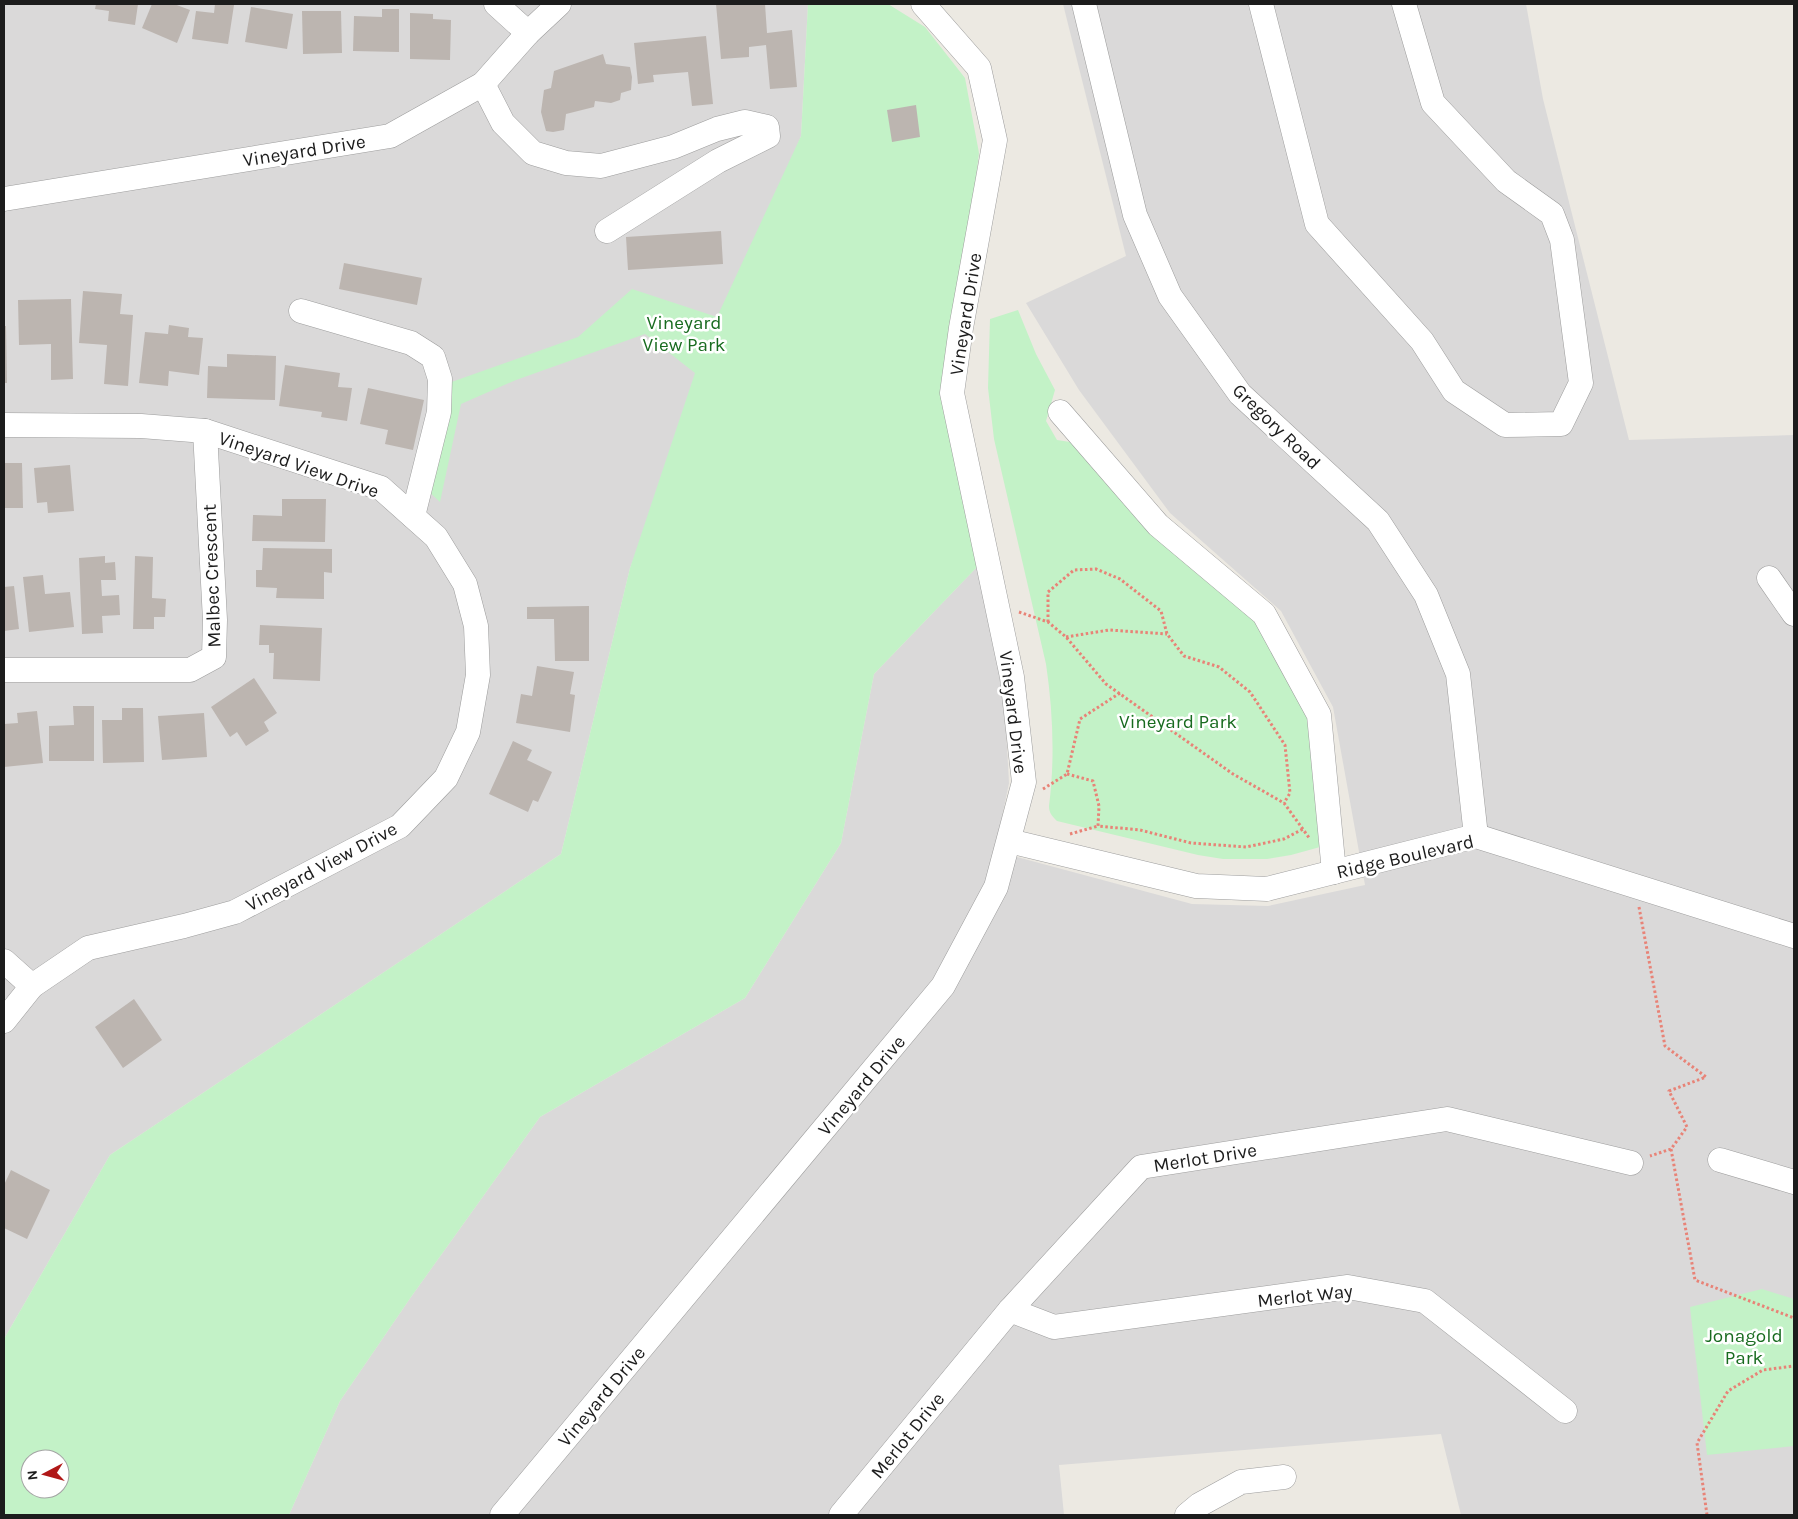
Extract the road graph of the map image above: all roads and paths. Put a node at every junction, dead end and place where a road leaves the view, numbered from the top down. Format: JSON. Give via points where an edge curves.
{"nodes":[{"id":1,"x":496,"y":4,"type":"edge"},
{"id":2,"x":559,"y":4,"type":"edge"},
{"id":3,"x":923,"y":4,"type":"edge"},
{"id":4,"x":1084,"y":4,"type":"edge"},
{"id":5,"x":1261,"y":4,"type":"edge"},
{"id":6,"x":1404,"y":4,"type":"edge"},
{"id":7,"x":528,"y":32,"type":"junction"},
{"id":8,"x":483,"y":84,"type":"junction"},
{"id":9,"x":4,"y":199,"type":"edge"},
{"id":10,"x":607,"y":231,"type":"dead end"},
{"id":11,"x":301,"y":311,"type":"dead end"},
{"id":12,"x":1060,"y":412,"type":"dead end"},
{"id":13,"x":4,"y":425,"type":"edge"},
{"id":14,"x":205,"y":431,"type":"junction"},
{"id":15,"x":413,"y":516,"type":"junction"},
{"id":16,"x":1769,"y":578,"type":"dead end"},
{"id":17,"x":997,"y":605,"type":"junction"},
{"id":18,"x":1794,"y":614,"type":"edge"},
{"id":19,"x":1048,"y":622,"type":"junction"},
{"id":20,"x":1167,"y":634,"type":"junction"},
{"id":21,"x":1066,"y":637,"type":"junction"},
{"id":22,"x":4,"y":670,"type":"edge"},
{"id":23,"x":1120,"y":694,"type":"junction"},
{"id":24,"x":1067,"y":774,"type":"junction"},
{"id":25,"x":1020,"y":798,"type":"junction"},
{"id":26,"x":1284,"y":803,"type":"junction"},
{"id":27,"x":1303,"y":829,"type":"junction"},
{"id":28,"x":1476,"y":836,"type":"junction"},
{"id":29,"x":1009,"y":840,"type":"junction"},
{"id":30,"x":1313,"y":843,"type":"dead end"},
{"id":31,"x":1334,"y":872,"type":"junction"},
{"id":32,"x":1635,"y":886,"type":"junction"},
{"id":33,"x":1794,"y":936,"type":"edge"},
{"id":34,"x":4,"y":961,"type":"edge"},
{"id":35,"x":32,"y":986,"type":"junction"},
{"id":36,"x":4,"y":1021,"type":"edge"},
{"id":37,"x":1671,"y":1148,"type":"junction"},
{"id":38,"x":1720,"y":1160,"type":"dead end"},
{"id":39,"x":1631,"y":1163,"type":"joint"},
{"id":40,"x":1794,"y":1182,"type":"edge"},
{"id":41,"x":1010,"y":1310,"type":"junction"},
{"id":42,"x":1794,"y":1318,"type":"edge"},
{"id":43,"x":1794,"y":1366,"type":"edge"},
{"id":44,"x":1565,"y":1411,"type":"dead end"},
{"id":45,"x":1284,"y":1477,"type":"dead end"},
{"id":46,"x":502,"y":1515,"type":"edge"},
{"id":47,"x":841,"y":1515,"type":"edge"},
{"id":48,"x":1186,"y":1515,"type":"edge"},
{"id":49,"x":1707,"y":1515,"type":"edge"}],
"edges":[{"from":1,"to":7,"type":"street"},
{"from":2,"to":7,"type":"street","name":"Vineyard Drive"},
{"from":3,"to":17,"type":"street","name":"Vineyard Drive","via":[[979,68],[995,140],[952,393]]},
{"from":4,"to":28,"type":"street","name":"Gregory Road","via":[[1135,215],[1170,296],[1240,394],[1378,521],[1426,595],[1458,674]]},
{"from":5,"to":6,"type":"street","via":[[1317,224],[1422,342],[1454,391],[1505,424],[1561,424],[1581,383],[1562,240],[1552,214],[1506,181],[1433,103]]},
{"from":7,"to":8,"type":"street","name":"Vineyard Drive"},
{"from":8,"to":9,"type":"street","name":"Vineyard Drive","via":[[390,136]]},
{"from":8,"to":10,"type":"street","via":[[503,123],[532,152],[566,163],[601,166],[673,147],[717,129],[745,122],[767,127],[768,136],[718,161]]},
{"from":11,"to":15,"type":"street","via":[[411,343],[433,357],[440,378],[439,412]]},
{"from":12,"to":31,"type":"street","via":[[1158,525],[1264,614],[1319,715]]},
{"from":13,"to":14,"type":"street","name":"Vineyard View Drive","via":[[141,426]]},
{"from":14,"to":15,"type":"street","name":"Vineyard View Drive","via":[[380,488]]},
{"from":14,"to":22,"type":"street","name":"Malbec Crescent","via":[[214,656],[190,670]]},
{"from":15,"to":35,"type":"street","name":"Vineyard View Drive","via":[[436,537],[465,584],[476,626],[478,674],[468,732],[446,778],[400,826],[235,912],[88,948]]},
{"from":16,"to":18,"type":"street"},
{"from":17,"to":19,"type":"path"},
{"from":17,"to":25,"type":"street","name":"Vineyard Drive","via":[[1012,677],[1024,782]]},
{"from":19,"to":20,"type":"path","via":[[1048,592],[1074,570],[1096,568],[1120,579],[1161,611]]},
{"from":19,"to":21,"type":"path"},
{"from":20,"to":21,"type":"path","via":[[1109,630]]},
{"from":20,"to":26,"type":"path","via":[[1184,656],[1218,666],[1250,692],[1285,745],[1290,793]]},
{"from":21,"to":23,"type":"path","via":[[1106,684]]},
{"from":23,"to":24,"type":"path","via":[[1080,720]]},
{"from":23,"to":26,"type":"path","via":[[1233,774]]},
{"from":24,"to":25,"type":"path"},
{"from":24,"to":27,"type":"path","via":[[1093,781],[1099,806],[1098,826],[1140,830],[1191,843],[1246,847],[1284,839]]},
{"from":25,"to":29,"type":"street","name":"Vineyard Drive"},
{"from":26,"to":27,"type":"path"},
{"from":27,"to":30,"type":"path"},
{"from":28,"to":31,"type":"street","name":"Ridge Boulevard"},
{"from":28,"to":32,"type":"street","name":"Ridge Boulevard"},
{"from":29,"to":31,"type":"street","name":"Ridge Boulevard","via":[[1196,886],[1267,888]]},
{"from":29,"to":46,"type":"street","name":"Vineyard Drive","via":[[996,887],[943,986]]},
{"from":32,"to":33,"type":"street","name":"Ridge Boulevard"},
{"from":32,"to":37,"type":"path","via":[[1665,1046],[1706,1077],[1669,1092],[1687,1127]]},
{"from":34,"to":35,"type":"street"},
{"from":35,"to":36,"type":"street","name":"Vineyard View Drive"},
{"from":37,"to":39,"type":"path"},
{"from":37,"to":42,"type":"path","via":[[1695,1280]]},
{"from":38,"to":40,"type":"street"},
{"from":39,"to":41,"type":"street","name":"Merlot Drive","via":[[1447,1119],[1142,1167]]},
{"from":41,"to":44,"type":"street","name":"Merlot Way","via":[[1054,1326],[1348,1286],[1425,1301]]},
{"from":41,"to":47,"type":"street","name":"Merlot Drive"},
{"from":43,"to":49,"type":"path","via":[[1763,1370],[1728,1391],[1697,1443]]},
{"from":45,"to":48,"type":"street","via":[[1241,1482]]}]}
